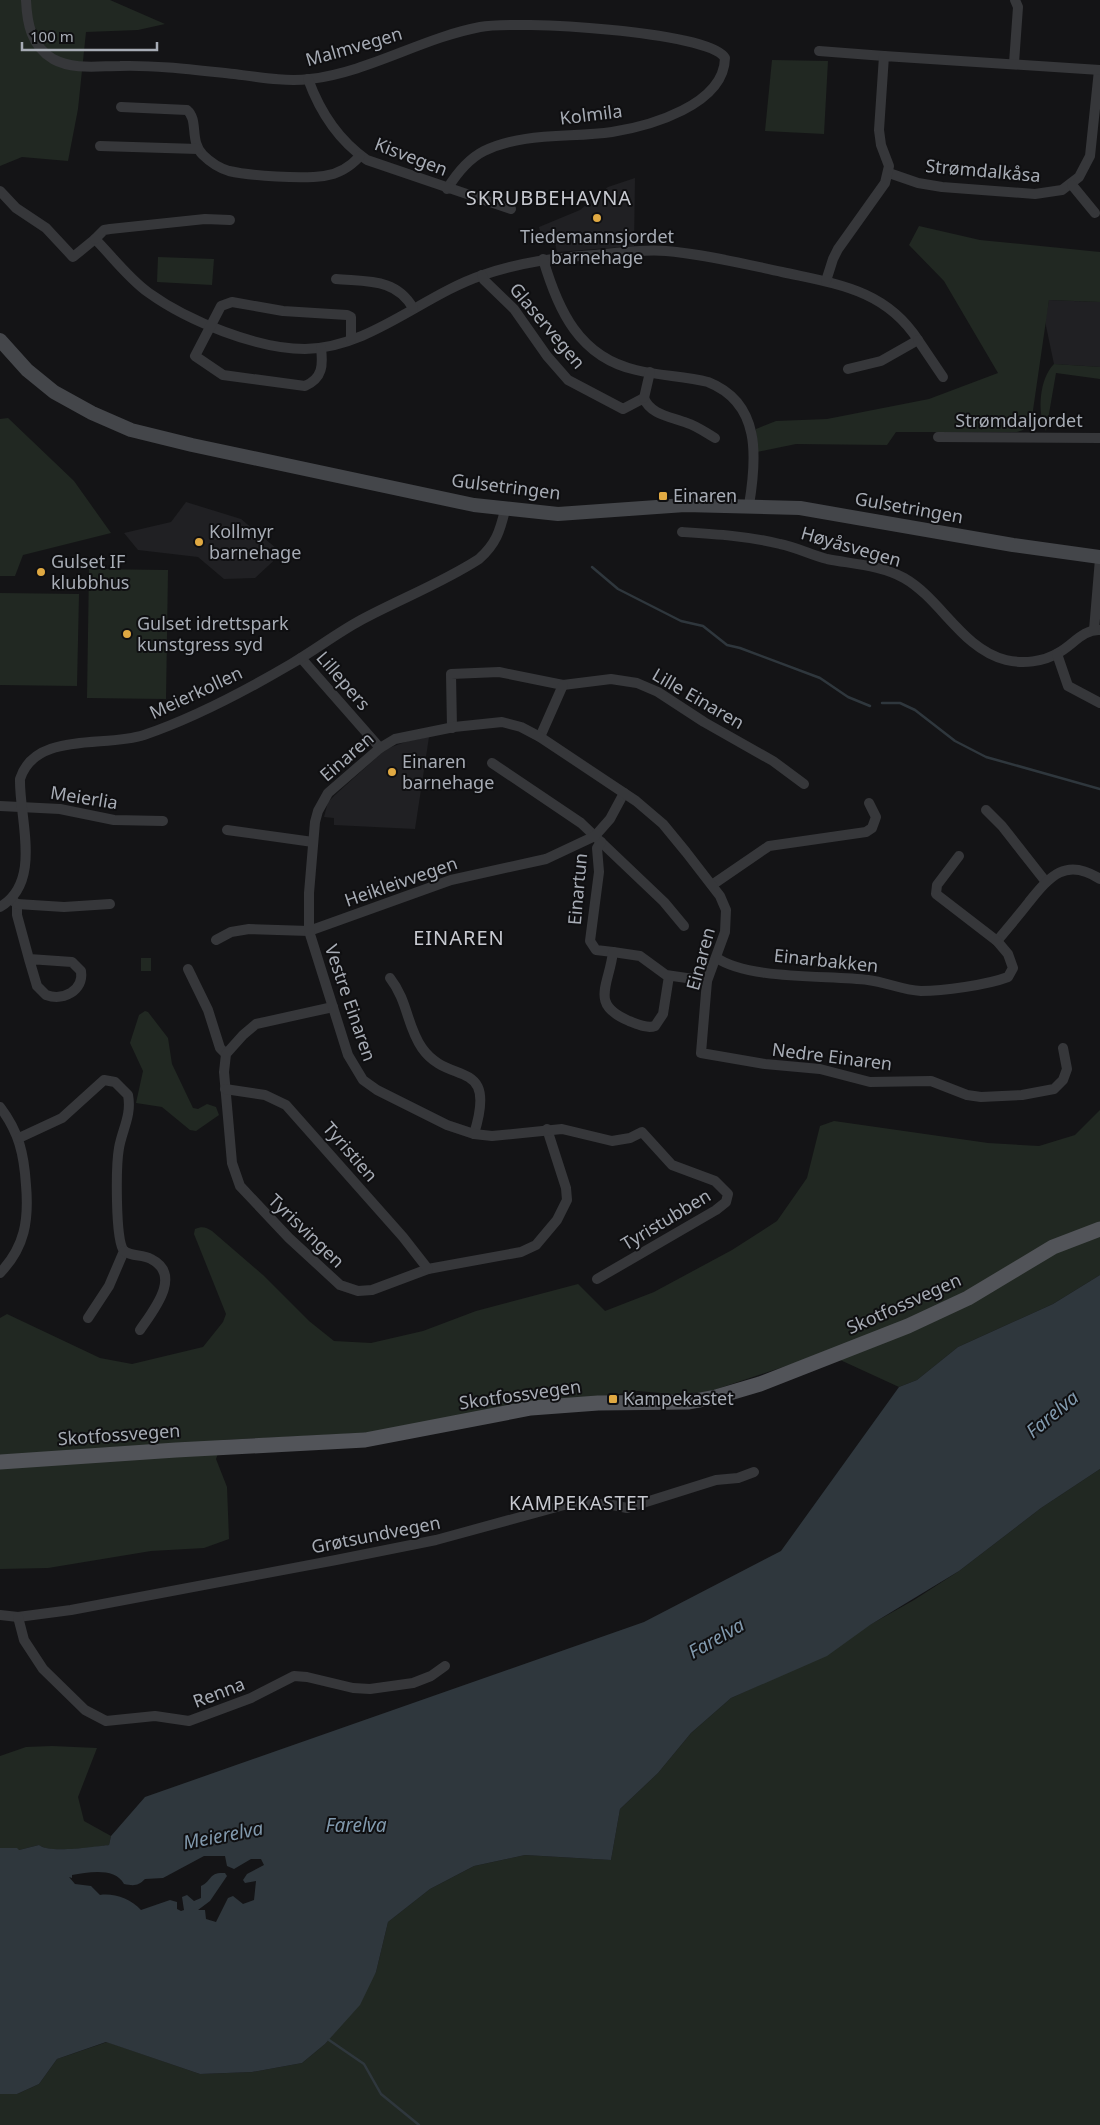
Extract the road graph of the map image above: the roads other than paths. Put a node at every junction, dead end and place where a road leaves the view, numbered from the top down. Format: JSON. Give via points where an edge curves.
{"nodes":[{"id":1,"x":26,"y":0,"type":"edge"},
{"id":2,"x":1015,"y":0,"type":"edge"},
{"id":3,"x":819,"y":51,"type":"dead end"},
{"id":4,"x":884,"y":56,"type":"junction"},
{"id":5,"x":725,"y":58,"type":"joint"},
{"id":6,"x":1014,"y":63,"type":"junction"},
{"id":7,"x":1099,"y":70,"type":"edge"},
{"id":8,"x":308,"y":79,"type":"junction"},
{"id":9,"x":121,"y":107,"type":"dead end"},
{"id":10,"x":100,"y":146,"type":"dead end"},
{"id":11,"x":198,"y":149,"type":"junction"},
{"id":12,"x":360,"y":156,"type":"junction"},
{"id":13,"x":889,"y":173,"type":"junction"},
{"id":14,"x":1072,"y":185,"type":"junction"},
{"id":15,"x":447,"y":188,"type":"junction"},
{"id":16,"x":0,"y":191,"type":"edge"},
{"id":17,"x":511,"y":209,"type":"dead end"},
{"id":18,"x":1095,"y":212,"type":"dead end"},
{"id":19,"x":230,"y":220,"type":"dead end"},
{"id":20,"x":95,"y":239,"type":"junction"},
{"id":21,"x":543,"y":258,"type":"junction"},
{"id":22,"x":482,"y":275,"type":"junction"},
{"id":23,"x":336,"y":280,"type":"dead end"},
{"id":24,"x":826,"y":281,"type":"junction"},
{"id":25,"x":413,"y":308,"type":"junction"},
{"id":26,"x":210,"y":325,"type":"junction"},
{"id":27,"x":351,"y":339,"type":"junction"},
{"id":28,"x":0,"y":340,"type":"edge"},
{"id":29,"x":918,"y":340,"type":"junction"},
{"id":30,"x":322,"y":348,"type":"junction"},
{"id":31,"x":848,"y":369,"type":"dead end"},
{"id":32,"x":650,"y":372,"type":"junction"},
{"id":33,"x":943,"y":377,"type":"dead end"},
{"id":34,"x":644,"y":398,"type":"junction"},
{"id":35,"x":938,"y":437,"type":"dead end"},
{"id":36,"x":715,"y":438,"type":"dead end"},
{"id":37,"x":1100,"y":438,"type":"edge"},
{"id":38,"x":749,"y":505,"type":"junction"},
{"id":39,"x":505,"y":510,"type":"junction"},
{"id":40,"x":682,"y":532,"type":"dead end"},
{"id":41,"x":1100,"y":558,"type":"edge"},
{"id":42,"x":1097,"y":630,"type":"edge"},
{"id":43,"x":1057,"y":654,"type":"junction"},
{"id":44,"x":301,"y":658,"type":"junction"},
{"id":45,"x":563,"y":685,"type":"junction"},
{"id":46,"x":1100,"y":703,"type":"edge"},
{"id":47,"x":452,"y":728,"type":"junction"},
{"id":48,"x":540,"y":738,"type":"junction"},
{"id":49,"x":380,"y":748,"type":"junction"},
{"id":50,"x":492,"y":763,"type":"dead end"},
{"id":51,"x":804,"y":784,"type":"dead end"},
{"id":52,"x":624,"y":793,"type":"junction"},
{"id":53,"x":869,"y":802,"type":"dead end"},
{"id":54,"x":0,"y":806,"type":"edge"},
{"id":55,"x":21,"y":807,"type":"junction"},
{"id":56,"x":986,"y":810,"type":"dead end"},
{"id":57,"x":163,"y":821,"type":"dead end"},
{"id":58,"x":228,"y":830,"type":"dead end"},
{"id":59,"x":598,"y":839,"type":"junction"},
{"id":60,"x":312,"y":842,"type":"junction"},
{"id":61,"x":959,"y":856,"type":"dead end"},
{"id":62,"x":1100,"y":879,"type":"edge"},
{"id":63,"x":1046,"y":882,"type":"junction"},
{"id":64,"x":712,"y":885,"type":"junction"},
{"id":65,"x":14,"y":902,"type":"junction"},
{"id":66,"x":110,"y":904,"type":"dead end"},
{"id":67,"x":0,"y":907,"type":"edge"},
{"id":68,"x":684,"y":926,"type":"dead end"},
{"id":69,"x":309,"y":931,"type":"junction"},
{"id":70,"x":216,"y":940,"type":"dead end"},
{"id":71,"x":997,"y":941,"type":"junction"},
{"id":72,"x":613,"y":952,"type":"junction"},
{"id":73,"x":717,"y":958,"type":"junction"},
{"id":74,"x":29,"y":959,"type":"junction"},
{"id":75,"x":188,"y":969,"type":"dead end"},
{"id":76,"x":669,"y":976,"type":"junction"},
{"id":77,"x":390,"y":978,"type":"dead end"},
{"id":78,"x":707,"y":982,"type":"junction"},
{"id":79,"x":333,"y":1007,"type":"junction"},
{"id":80,"x":1062,"y":1048,"type":"dead end"},
{"id":81,"x":701,"y":1053,"type":"joint"},
{"id":82,"x":226,"y":1054,"type":"junction"},
{"id":83,"x":225,"y":1089,"type":"junction"},
{"id":84,"x":0,"y":1107,"type":"edge"},
{"id":85,"x":547,"y":1129,"type":"junction"},
{"id":86,"x":642,"y":1132,"type":"joint"},
{"id":87,"x":474,"y":1134,"type":"junction"},
{"id":88,"x":19,"y":1138,"type":"junction"},
{"id":89,"x":1100,"y":1229,"type":"edge"},
{"id":90,"x":124,"y":1251,"type":"junction"},
{"id":91,"x":428,"y":1269,"type":"junction"},
{"id":92,"x":0,"y":1273,"type":"edge"},
{"id":93,"x":598,"y":1279,"type":"dead end"},
{"id":94,"x":88,"y":1318,"type":"dead end"},
{"id":95,"x":140,"y":1330,"type":"dead end"},
{"id":96,"x":0,"y":1462,"type":"edge"},
{"id":97,"x":754,"y":1472,"type":"dead end"},
{"id":98,"x":0,"y":1615,"type":"edge"},
{"id":99,"x":18,"y":1617,"type":"junction"},
{"id":100,"x":445,"y":1666,"type":"dead end"}],
"edges":[{"from":1,"to":8,"type":"street","name":"Malmvegen","via":[[28,25],[36,43],[47,55],[64,64],[183,68]]},
{"from":2,"to":6,"type":"street","via":[[1018,7]]},
{"from":3,"to":4,"type":"street"},
{"from":4,"to":6,"type":"street"},
{"from":4,"to":13,"type":"street","via":[[879,130]]},
{"from":5,"to":8,"type":"street","name":"Malmvegen","via":[[719,51],[702,44],[653,35],[500,24],[468,29]]},
{"from":5,"to":15,"type":"street","name":"Kolmila","via":[[724,68],[712,91],[668,117],[613,132],[546,137],[498,146],[471,160]]},
{"from":6,"to":7,"type":"street"},
{"from":7,"to":14,"type":"street","via":[[1090,156]]},
{"from":8,"to":12,"type":"street","name":"Kisvegen","via":[[330,124]]},
{"from":9,"to":11,"type":"street","via":[[187,110],[193,118]]},
{"from":10,"to":11,"type":"street"},
{"from":11,"to":12,"type":"street","via":[[229,171],[295,176],[324,176],[338,172]]},
{"from":12,"to":15,"type":"street","name":"Kisvegen"},
{"from":13,"to":14,"type":"street","name":"Strømdalkåsa","via":[[930,186],[1035,194]]},
{"from":13,"to":24,"type":"street","via":[[838,248]]},
{"from":14,"to":18,"type":"street"},
{"from":15,"to":17,"type":"street","name":"Kisvegen"},
{"from":16,"to":20,"type":"street","via":[[16,208],[46,228],[73,257]]},
{"from":19,"to":20,"type":"street","via":[[205,219],[110,228]]},
{"from":20,"to":26,"type":"street","name":"Glaservegen","via":[[149,293]]},
{"from":21,"to":22,"type":"street","name":"Glaservegen"},
{"from":21,"to":24,"type":"street","via":[[667,251]]},
{"from":21,"to":32,"type":"street","name":"Glaservegen","via":[[564,317],[580,338],[614,362]]},
{"from":22,"to":25,"type":"street","name":"Glaservegen","via":[[457,284]]},
{"from":22,"to":34,"type":"street","name":"Glaservegen","via":[[514,309],[568,380],[622,409]]},
{"from":23,"to":25,"type":"street","via":[[398,289]]},
{"from":24,"to":29,"type":"street","via":[[886,304],[903,319]]},
{"from":25,"to":27,"type":"street","name":"Glaservegen"},
{"from":26,"to":27,"type":"street","via":[[221,306],[232,302],[283,311],[347,315],[352,322]]},
{"from":26,"to":30,"type":"street","name":"Glaservegen","via":[[268,345]]},
{"from":26,"to":30,"type":"street","via":[[195,356],[223,375],[305,386],[322,370]]},
{"from":27,"to":30,"type":"street","name":"Glaservegen"},
{"from":28,"to":39,"type":"street","name":"Gulsetringen","via":[[27,370],[54,392],[131,430],[192,446]]},
{"from":29,"to":31,"type":"street","via":[[881,361]]},
{"from":29,"to":33,"type":"street"},
{"from":32,"to":34,"type":"street"},
{"from":32,"to":38,"type":"street","name":"Glaservegen","via":[[708,382],[727,391],[743,408],[752,432],[753,481]]},
{"from":34,"to":36,"type":"street","via":[[662,414],[693,425]]},
{"from":35,"to":37,"type":"street","name":"Strømdaljordet"},
{"from":38,"to":39,"type":"street","name":"Gulsetringen","via":[[665,506],[558,514]]},
{"from":38,"to":41,"type":"street","name":"Gulsetringen","via":[[800,508]]},
{"from":39,"to":44,"type":"street","name":"Meierkollen","via":[[497,539],[479,559],[362,620]]},
{"from":40,"to":43,"type":"street","name":"Høyåsvegen","via":[[778,543],[823,558],[884,570],[905,579],[978,646],[996,657],[1030,662]]},
{"from":41,"to":42,"type":"street","name":"Høyåsvegen"},
{"from":42,"to":43,"type":"street","name":"Høyåsvegen"},
{"from":43,"to":46,"type":"street","via":[[1068,686]]},
{"from":44,"to":49,"type":"street","name":"Lillepers"},
{"from":44,"to":55,"type":"street","name":"Meierkollen","via":[[193,714],[142,735],[105,743],[62,746],[39,753],[20,779]]},
{"from":45,"to":47,"type":"street","name":"Lille Einaren","via":[[499,672],[451,674]]},
{"from":45,"to":48,"type":"street"},
{"from":45,"to":51,"type":"street","name":"Lille Einaren","via":[[611,679],[648,687],[773,761]]},
{"from":47,"to":48,"type":"street","name":"Einaren","via":[[502,722],[521,727]]},
{"from":47,"to":49,"type":"street","name":"Einaren","via":[[410,735]]},
{"from":48,"to":52,"type":"street","name":"Einaren"},
{"from":49,"to":60,"type":"street","name":"Einaren","via":[[328,794],[318,811]]},
{"from":50,"to":59,"type":"street","name":"Einaren","via":[[576,820]]},
{"from":52,"to":59,"type":"street"},
{"from":52,"to":64,"type":"street","name":"Einaren","via":[[663,824]]},
{"from":53,"to":64,"type":"street","via":[[876,817],[872,828],[866,832],[769,846]]},
{"from":54,"to":55,"type":"street","name":"Meierlia"},
{"from":55,"to":57,"type":"street","name":"Meierlia","via":[[60,809],[104,819]]},
{"from":55,"to":65,"type":"street","name":"Meierkollen","via":[[25,862]]},
{"from":56,"to":63,"type":"street"},
{"from":58,"to":60,"type":"street"},
{"from":59,"to":68,"type":"street","name":"Einaren","via":[[664,902]]},
{"from":59,"to":69,"type":"street","name":"Heikleivvegen","via":[[546,859],[451,880]]},
{"from":59,"to":72,"type":"street","name":"Einartun","via":[[599,872],[590,941],[596,950]]},
{"from":60,"to":69,"type":"street","name":"Einaren"},
{"from":61,"to":71,"type":"street","name":"Einarbakken","via":[[937,885],[936,894]]},
{"from":62,"to":63,"type":"street","via":[[1087,872],[1070,869]]},
{"from":63,"to":71,"type":"street"},
{"from":64,"to":73,"type":"street","name":"Einaren","via":[[724,903],[727,916],[726,932]]},
{"from":65,"to":66,"type":"street","via":[[64,907]]},
{"from":65,"to":67,"type":"street","name":"Meierkollen"},
{"from":65,"to":74,"type":"street"},
{"from":69,"to":70,"type":"street","name":"Heikleivvegen","via":[[249,928]]},
{"from":69,"to":79,"type":"street","name":"Vestre Einaren"},
{"from":71,"to":73,"type":"street","name":"Einarbakken","via":[[1012,964],[1008,978],[928,991],[869,980],[815,978],[731,966]]},
{"from":72,"to":76,"type":"street","name":"Einartun","via":[[640,956]]},
{"from":72,"to":76,"type":"street","via":[[604,1002],[611,1011],[631,1022],[652,1028],[658,1024],[663,1014]]},
{"from":73,"to":78,"type":"street","name":"Einaren"},
{"from":74,"to":74,"type":"street","via":[[37,986],[46,995],[63,996],[74,992],[80,984],[80,971],[72,962]]},
{"from":75,"to":82,"type":"street","via":[[208,1010],[220,1048]]},
{"from":76,"to":78,"type":"street","name":"Einartun"},
{"from":77,"to":87,"type":"street","via":[[403,997],[422,1048],[438,1062],[471,1078],[477,1086],[480,1108]]},
{"from":78,"to":81,"type":"street","name":"Einaren"},
{"from":79,"to":82,"type":"street","via":[[256,1024]]},
{"from":79,"to":87,"type":"street","name":"Vestre Einaren","via":[[352,1063],[363,1080],[447,1124]]},
{"from":80,"to":81,"type":"street","name":"Nedre Einaren","via":[[1067,1064],[1066,1075],[1059,1085],[1047,1092],[974,1096],[931,1081],[870,1082],[820,1068],[765,1064]]},
{"from":82,"to":83,"type":"street","name":"Tyrisvingen"},
{"from":83,"to":91,"type":"street","name":"Tyristien","via":[[265,1095],[286,1105],[403,1236]]},
{"from":83,"to":91,"type":"street","name":"Tyrisvingen","via":[[232,1163],[240,1186],[269,1219],[328,1275],[347,1288],[365,1291],[387,1286]]},
{"from":84,"to":88,"type":"street"},
{"from":85,"to":86,"type":"street","name":"Vestre Einaren","via":[[562,1129],[612,1141]]},
{"from":85,"to":87,"type":"street","name":"Vestre Einaren","via":[[500,1135]]},
{"from":85,"to":91,"type":"street","name":"Tyrisvingen","via":[[567,1194],[562,1213],[536,1245],[521,1252]]},
{"from":86,"to":93,"type":"street","name":"Tyristubben","via":[[672,1166],[715,1181],[726,1190],[728,1199],[716,1210]]},
{"from":88,"to":90,"type":"street","via":[[62,1118],[104,1080],[123,1088],[128,1095],[129,1107],[118,1160],[118,1232]]},
{"from":88,"to":92,"type":"street","via":[[24,1158],[28,1221],[17,1252]]},
{"from":89,"to":96,"type":"main road","name":"Skotfossvegen","via":[[1053,1247],[968,1298],[908,1326],[760,1384],[716,1397],[689,1402],[531,1408],[365,1440]]},
{"from":90,"to":94,"type":"street","via":[[109,1286]]},
{"from":90,"to":95,"type":"street","via":[[153,1260],[165,1276],[164,1292]]},
{"from":97,"to":99,"type":"street","name":"Grøtsundvegen","via":[[738,1478],[716,1480],[627,1508],[608,1504],[564,1505],[436,1540],[157,1594]]},
{"from":98,"to":99,"type":"street","name":"Grøtsundvegen"},
{"from":99,"to":100,"type":"street","name":"Renna","via":[[24,1640],[43,1669],[85,1710],[106,1721],[155,1716],[189,1721],[251,1698],[294,1676],[370,1689],[413,1683]]}]}
